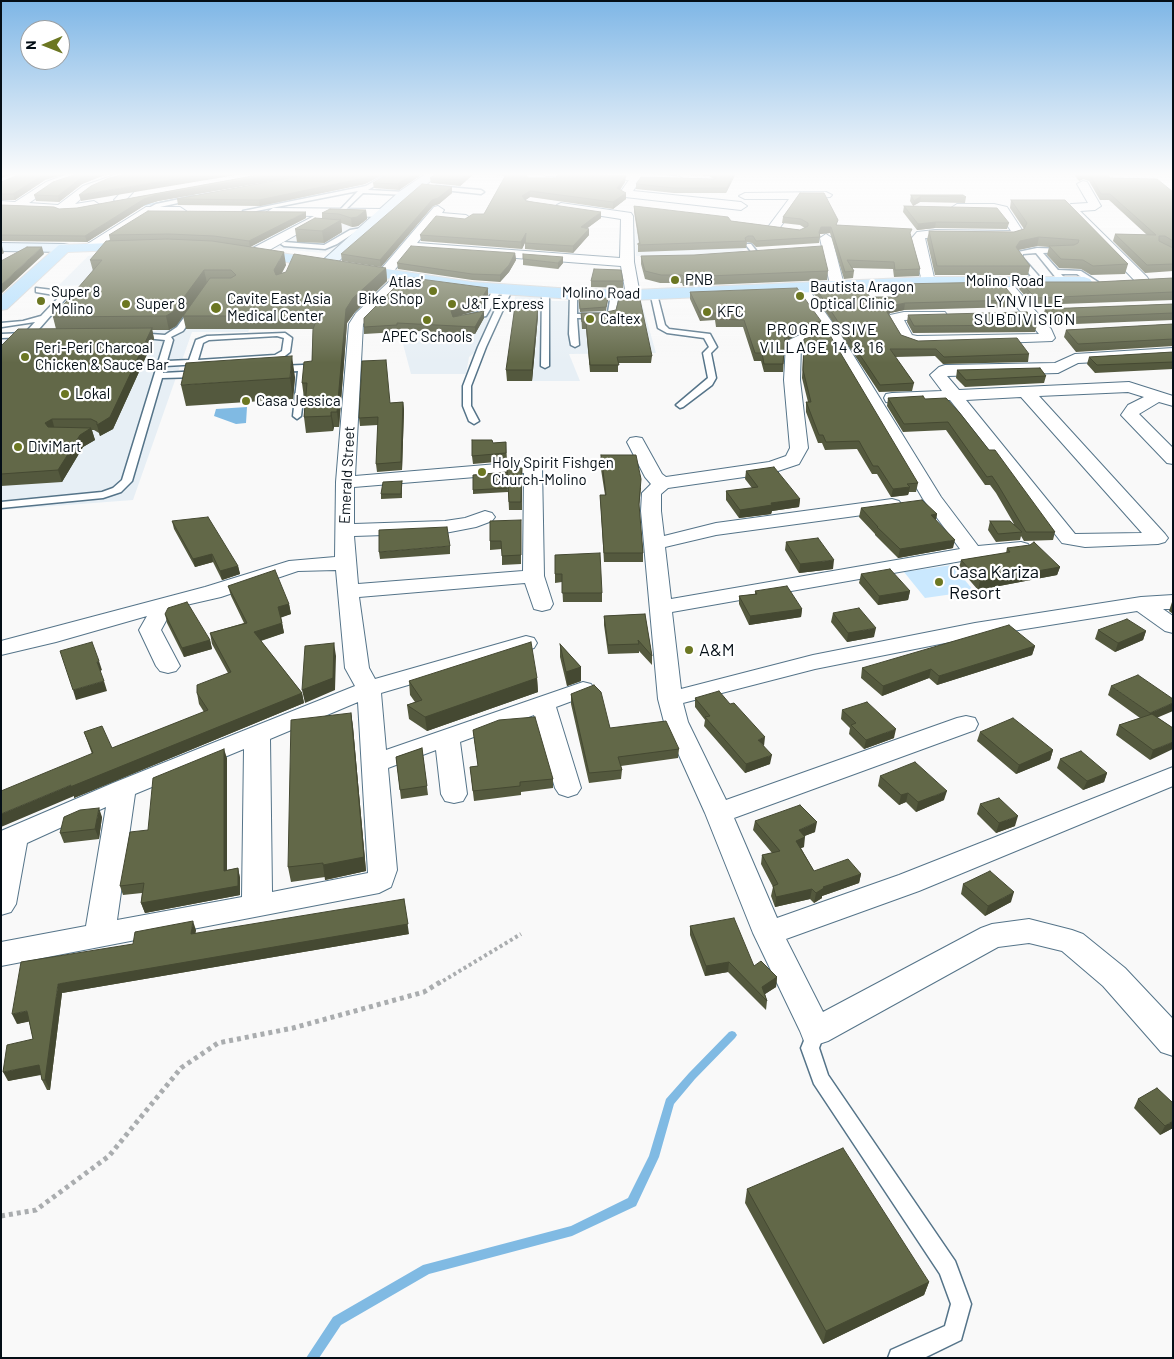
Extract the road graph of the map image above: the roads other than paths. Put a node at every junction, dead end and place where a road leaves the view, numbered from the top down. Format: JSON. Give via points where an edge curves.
{"nodes":[{"id":1,"x":105,"y":236,"type":"edge"},
{"id":2,"x":287,"y":236,"type":"edge"},
{"id":3,"x":297,"y":236,"type":"edge"},
{"id":4,"x":345,"y":236,"type":"edge"},
{"id":5,"x":359,"y":236,"type":"edge"},
{"id":6,"x":417,"y":236,"type":"edge"},
{"id":7,"x":629,"y":236,"type":"edge"},
{"id":8,"x":920,"y":236,"type":"edge"},
{"id":9,"x":1102,"y":236,"type":"edge"},
{"id":10,"x":824,"y":245,"type":"edge"},
{"id":11,"x":155,"y":246,"type":"edge"},
{"id":12,"x":409,"y":246,"type":"junction"},
{"id":13,"x":1,"y":247,"type":"edge"},
{"id":14,"x":26,"y":247,"type":"junction"},
{"id":15,"x":64,"y":248,"type":"junction"},
{"id":16,"x":87,"y":248,"type":"junction"},
{"id":17,"x":230,"y":250,"type":"edge"},
{"id":18,"x":756,"y":250,"type":"edge"},
{"id":19,"x":1037,"y":250,"type":"junction"},
{"id":20,"x":1072,"y":250,"type":"edge"},
{"id":21,"x":254,"y":253,"type":"junction"},
{"id":22,"x":735,"y":254,"type":"edge"},
{"id":23,"x":631,"y":259,"type":"junction"},
{"id":24,"x":1,"y":262,"type":"edge"},
{"id":25,"x":327,"y":264,"type":"junction"},
{"id":26,"x":383,"y":275,"type":"junction"},
{"id":27,"x":402,"y":277,"type":"junction"},
{"id":28,"x":1060,"y":277,"type":"junction"},
{"id":29,"x":1149,"y":280,"type":"joint"},
{"id":30,"x":928,"y":282,"type":"junction"},
{"id":31,"x":1003,"y":282,"type":"junction"},
{"id":32,"x":1040,"y":282,"type":"junction"},
{"id":33,"x":837,"y":285,"type":"junction"},
{"id":34,"x":800,"y":287,"type":"junction"},
{"id":35,"x":39,"y":290,"type":"junction"},
{"id":36,"x":503,"y":290,"type":"junction"},
{"id":37,"x":544,"y":292,"type":"junction"},
{"id":38,"x":573,"y":294,"type":"junction"},
{"id":39,"x":615,"y":294,"type":"junction"},
{"id":40,"x":653,"y":294,"type":"junction"},
{"id":41,"x":633,"y":295,"type":"junction"},
{"id":42,"x":200,"y":301,"type":"edge"},
{"id":43,"x":1,"y":305,"type":"edge"},
{"id":44,"x":1047,"y":310,"type":"edge"},
{"id":45,"x":1029,"y":312,"type":"junction"},
{"id":46,"x":1010,"y":313,"type":"edge"},
{"id":47,"x":952,"y":314,"type":"edge"},
{"id":48,"x":573,"y":316,"type":"junction"},
{"id":49,"x":45,"y":317,"type":"junction"},
{"id":50,"x":456,"y":320,"type":"edge"},
{"id":51,"x":5,"y":331,"type":"edge"},
{"id":52,"x":832,"y":332,"type":"junction"},
{"id":53,"x":27,"y":335,"type":"junction"},
{"id":54,"x":36,"y":335,"type":"edge"},
{"id":55,"x":131,"y":335,"type":"edge"},
{"id":56,"x":166,"y":337,"type":"junction"},
{"id":57,"x":6,"y":345,"type":"edge"},
{"id":58,"x":574,"y":345,"type":"dead end"},
{"id":59,"x":1173,"y":353,"type":"edge"},
{"id":60,"x":193,"y":362,"type":"junction"},
{"id":61,"x":161,"y":364,"type":"junction"},
{"id":62,"x":545,"y":366,"type":"dead end"},
{"id":63,"x":264,"y":370,"type":"edge"},
{"id":64,"x":206,"y":373,"type":"edge"},
{"id":65,"x":157,"y":376,"type":"junction"},
{"id":66,"x":1026,"y":392,"type":"junction"},
{"id":67,"x":954,"y":395,"type":"junction"},
{"id":68,"x":1165,"y":398,"type":"edge"},
{"id":69,"x":874,"y":399,"type":"junction"},
{"id":70,"x":680,"y":405,"type":"dead end"},
{"id":71,"x":297,"y":416,"type":"dead end"},
{"id":72,"x":474,"y":421,"type":"dead end"},
{"id":73,"x":636,"y":442,"type":"dead end"},
{"id":74,"x":1173,"y":459,"type":"edge"},
{"id":75,"x":345,"y":482,"type":"junction"},
{"id":76,"x":662,"y":483,"type":"junction"},
{"id":77,"x":933,"y":499,"type":"junction"},
{"id":78,"x":1,"y":505,"type":"edge"},
{"id":79,"x":486,"y":517,"type":"dead end"},
{"id":80,"x":344,"y":530,"type":"junction"},
{"id":81,"x":1166,"y":538,"type":"edge"},
{"id":82,"x":654,"y":544,"type":"junction"},
{"id":83,"x":1021,"y":548,"type":"edge"},
{"id":84,"x":973,"y":553,"type":"junction"},
{"id":85,"x":346,"y":564,"type":"junction"},
{"id":86,"x":533,"y":576,"type":"junction"},
{"id":87,"x":348,"y":591,"type":"junction"},
{"id":88,"x":1173,"y":602,"type":"edge"},
{"id":89,"x":165,"y":604,"type":"junction"},
{"id":90,"x":542,"y":604,"type":"dead end"},
{"id":91,"x":1141,"y":604,"type":"junction"},
{"id":92,"x":661,"y":607,"type":"junction"},
{"id":93,"x":1173,"y":626,"type":"edge"},
{"id":94,"x":526,"y":643,"type":"edge"},
{"id":95,"x":1,"y":648,"type":"edge"},
{"id":96,"x":168,"y":666,"type":"dead end"},
{"id":97,"x":369,"y":689,"type":"junction"},
{"id":98,"x":583,"y":689,"type":"edge"},
{"id":99,"x":670,"y":699,"type":"junction"},
{"id":100,"x":544,"y":703,"type":"junction"},
{"id":101,"x":966,"y":724,"type":"dead end"},
{"id":102,"x":256,"y":733,"type":"junction"},
{"id":103,"x":446,"y":737,"type":"junction"},
{"id":104,"x":375,"y":762,"type":"junction"},
{"id":105,"x":1173,"y":776,"type":"edge"},
{"id":106,"x":568,"y":788,"type":"dead end"},
{"id":107,"x":122,"y":789,"type":"junction"},
{"id":108,"x":454,"y":794,"type":"dead end"},
{"id":109,"x":719,"y":813,"type":"junction"},
{"id":110,"x":7,"y":841,"type":"edge"},
{"id":111,"x":1,"y":904,"type":"edge"},
{"id":112,"x":257,"y":906,"type":"junction"},
{"id":113,"x":768,"y":932,"type":"junction"},
{"id":114,"x":100,"y":935,"type":"junction"},
{"id":115,"x":1,"y":954,"type":"edge"},
{"id":116,"x":816,"y":1031,"type":"junction"},
{"id":117,"x":1173,"y":1042,"type":"edge"},
{"id":118,"x":899,"y":1358,"type":"edge"}],
"edges":[{"from":1,"to":16,"type":"street"},
{"from":2,"to":21,"type":"street"},
{"from":3,"to":4,"type":"lane","via":[[284,244],[325,247]]},
{"from":5,"to":25,"type":"main road"},
{"from":6,"to":12,"type":"street"},
{"from":7,"to":23,"type":"street"},
{"from":8,"to":30,"type":"street","via":[[917,239]]},
{"from":9,"to":29,"type":"street"},
{"from":10,"to":33,"type":"street"},
{"from":11,"to":16,"type":"main road"},
{"from":12,"to":23,"type":"street"},
{"from":12,"to":26,"type":"street"},
{"from":13,"to":14,"type":"main road"},
{"from":14,"to":15,"type":"main road"},
{"from":14,"to":24,"type":"street"},
{"from":15,"to":16,"type":"main road"},
{"from":15,"to":43,"type":"main road"},
{"from":16,"to":35,"type":"main road"},
{"from":17,"to":21,"type":"main road","name":"Molino Road"},
{"from":18,"to":22,"type":"street"},
{"from":19,"to":20,"type":"lane"},
{"from":19,"to":28,"type":"lane"},
{"from":19,"to":32,"type":"lane","via":[[1025,251],[1019,257]]},
{"from":21,"to":25,"type":"main road","name":"Molino Road","via":[[292,263]]},
{"from":23,"to":41,"type":"street"},
{"from":25,"to":26,"type":"main road","name":"Molino Road"},
{"from":26,"to":27,"type":"main road","name":"Molino Road"},
{"from":27,"to":36,"type":"main road","name":"Molino Road"},
{"from":27,"to":75,"type":"street","name":"Emerald Street","via":[[356,324]]},
{"from":28,"to":29,"type":"main road","name":"Molino Road","via":[[1094,282]]},
{"from":28,"to":32,"type":"main road","name":"Molino Road"},
{"from":30,"to":31,"type":"main road","name":"Molino Road"},
{"from":30,"to":33,"type":"main road","name":"Molino Road"},
{"from":31,"to":32,"type":"main road","name":"Molino Road"},
{"from":31,"to":45,"type":"street"},
{"from":33,"to":34,"type":"main road","name":"Molino Road"},
{"from":34,"to":40,"type":"main road","name":"Molino Road"},
{"from":34,"to":52,"type":"street"},
{"from":35,"to":49,"type":"lane","via":[[64,296]]},
{"from":35,"to":51,"type":"main road"},
{"from":36,"to":37,"type":"main road","name":"Molino Road"},
{"from":36,"to":50,"type":"lane","via":[[483,314]]},
{"from":36,"to":72,"type":"lane","via":[[467,386],[467,406]]},
{"from":37,"to":38,"type":"main road","name":"Molino Road"},
{"from":37,"to":62,"type":"lane"},
{"from":38,"to":39,"type":"main road","name":"Molino Road"},
{"from":38,"to":48,"type":"lane"},
{"from":39,"to":41,"type":"main road","name":"Molino Road"},
{"from":39,"to":48,"type":"lane","via":[[612,313]]},
{"from":40,"to":41,"type":"main road","name":"Molino Road"},
{"from":40,"to":70,"type":"lane","via":[[660,326],[667,331],[706,336],[713,347],[707,353],[710,383]]},
{"from":42,"to":56,"type":"lane","via":[[180,330]]},
{"from":44,"to":45,"type":"street"},
{"from":45,"to":46,"type":"street"},
{"from":45,"to":47,"type":"street","via":[[1051,332],[1046,338],[917,341],[906,338],[894,318]]},
{"from":48,"to":58,"type":"lane"},
{"from":49,"to":51,"type":"lane"},
{"from":49,"to":53,"type":"lane"},
{"from":51,"to":53,"type":"lane"},
{"from":51,"to":57,"type":"lane"},
{"from":52,"to":69,"type":"street"},
{"from":52,"to":76,"type":"street","via":[[794,343],[792,380],[799,448],[792,460],[772,467]]},
{"from":53,"to":54,"type":"lane"},
{"from":55,"to":56,"type":"lane"},
{"from":56,"to":61,"type":"lane","via":[[169,340]]},
{"from":59,"to":67,"type":"street","via":[[1075,359],[1058,368],[941,371],[939,377]]},
{"from":60,"to":60,"type":"lane","via":[[278,357],[286,352],[288,338],[277,334],[206,338],[199,342]]},
{"from":60,"to":61,"type":"lane"},
{"from":61,"to":65,"type":"lane"},
{"from":63,"to":71,"type":"lane","via":[[303,368]]},
{"from":64,"to":65,"type":"lane"},
{"from":65,"to":78,"type":"lane","via":[[127,481],[117,490],[103,495]]},
{"from":66,"to":67,"type":"street"},
{"from":66,"to":68,"type":"street","via":[[1129,387]]},
{"from":66,"to":81,"type":"street"},
{"from":67,"to":69,"type":"street"},
{"from":67,"to":81,"type":"street","via":[[1069,539]]},
{"from":68,"to":74,"type":"street","via":[[1134,409],[1130,415]]},
{"from":69,"to":77,"type":"street"},
{"from":73,"to":76,"type":"street","via":[[654,477]]},
{"from":75,"to":80,"type":"street","name":"Emerald Street"},
{"from":75,"to":86,"type":"street","via":[[533,467]]},
{"from":76,"to":82,"type":"street","via":[[652,493]]},
{"from":77,"to":82,"type":"street","via":[[716,529]]},
{"from":77,"to":84,"type":"street"},
{"from":79,"to":80,"type":"street","via":[[445,527]]},
{"from":80,"to":85,"type":"street","name":"Emerald Street"},
{"from":82,"to":92,"type":"street"},
{"from":83,"to":84,"type":"street"},
{"from":84,"to":92,"type":"street"},
{"from":85,"to":87,"type":"street","name":"Emerald Street"},
{"from":85,"to":89,"type":"street","via":[[296,565]]},
{"from":86,"to":87,"type":"street"},
{"from":86,"to":90,"type":"street"},
{"from":87,"to":97,"type":"street","name":"Emerald Street","via":[[356,668]]},
{"from":88,"to":91,"type":"street"},
{"from":89,"to":95,"type":"street"},
{"from":89,"to":96,"type":"street","via":[[150,630]]},
{"from":91,"to":93,"type":"street"},
{"from":91,"to":99,"type":"street","via":[[975,630],[813,662]]},
{"from":92,"to":99,"type":"street"},
{"from":94,"to":97,"type":"street"},
{"from":97,"to":102,"type":"street"},
{"from":97,"to":104,"type":"street"},
{"from":98,"to":100,"type":"street"},
{"from":99,"to":109,"type":"street","via":[[676,722]]},
{"from":100,"to":103,"type":"street"},
{"from":100,"to":106,"type":"street"},
{"from":101,"to":109,"type":"street"},
{"from":102,"to":107,"type":"street"},
{"from":102,"to":112,"type":"street"},
{"from":103,"to":104,"type":"street"},
{"from":103,"to":108,"type":"street"},
{"from":104,"to":112,"type":"street","via":[[383,870],[380,878],[369,885]]},
{"from":105,"to":113,"type":"street","via":[[908,883]]},
{"from":107,"to":110,"type":"street"},
{"from":107,"to":114,"type":"street"},
{"from":109,"to":113,"type":"street"},
{"from":110,"to":111,"type":"street"},
{"from":112,"to":114,"type":"street"},
{"from":113,"to":116,"type":"street"},
{"from":114,"to":115,"type":"street"},
{"from":116,"to":117,"type":"street","via":[[992,936],[1029,932],[1072,942],[1114,977]]},
{"from":116,"to":118,"type":"lane","via":[[810,1048],[820,1078],[948,1268],[961,1304],[954,1333]]}]}
